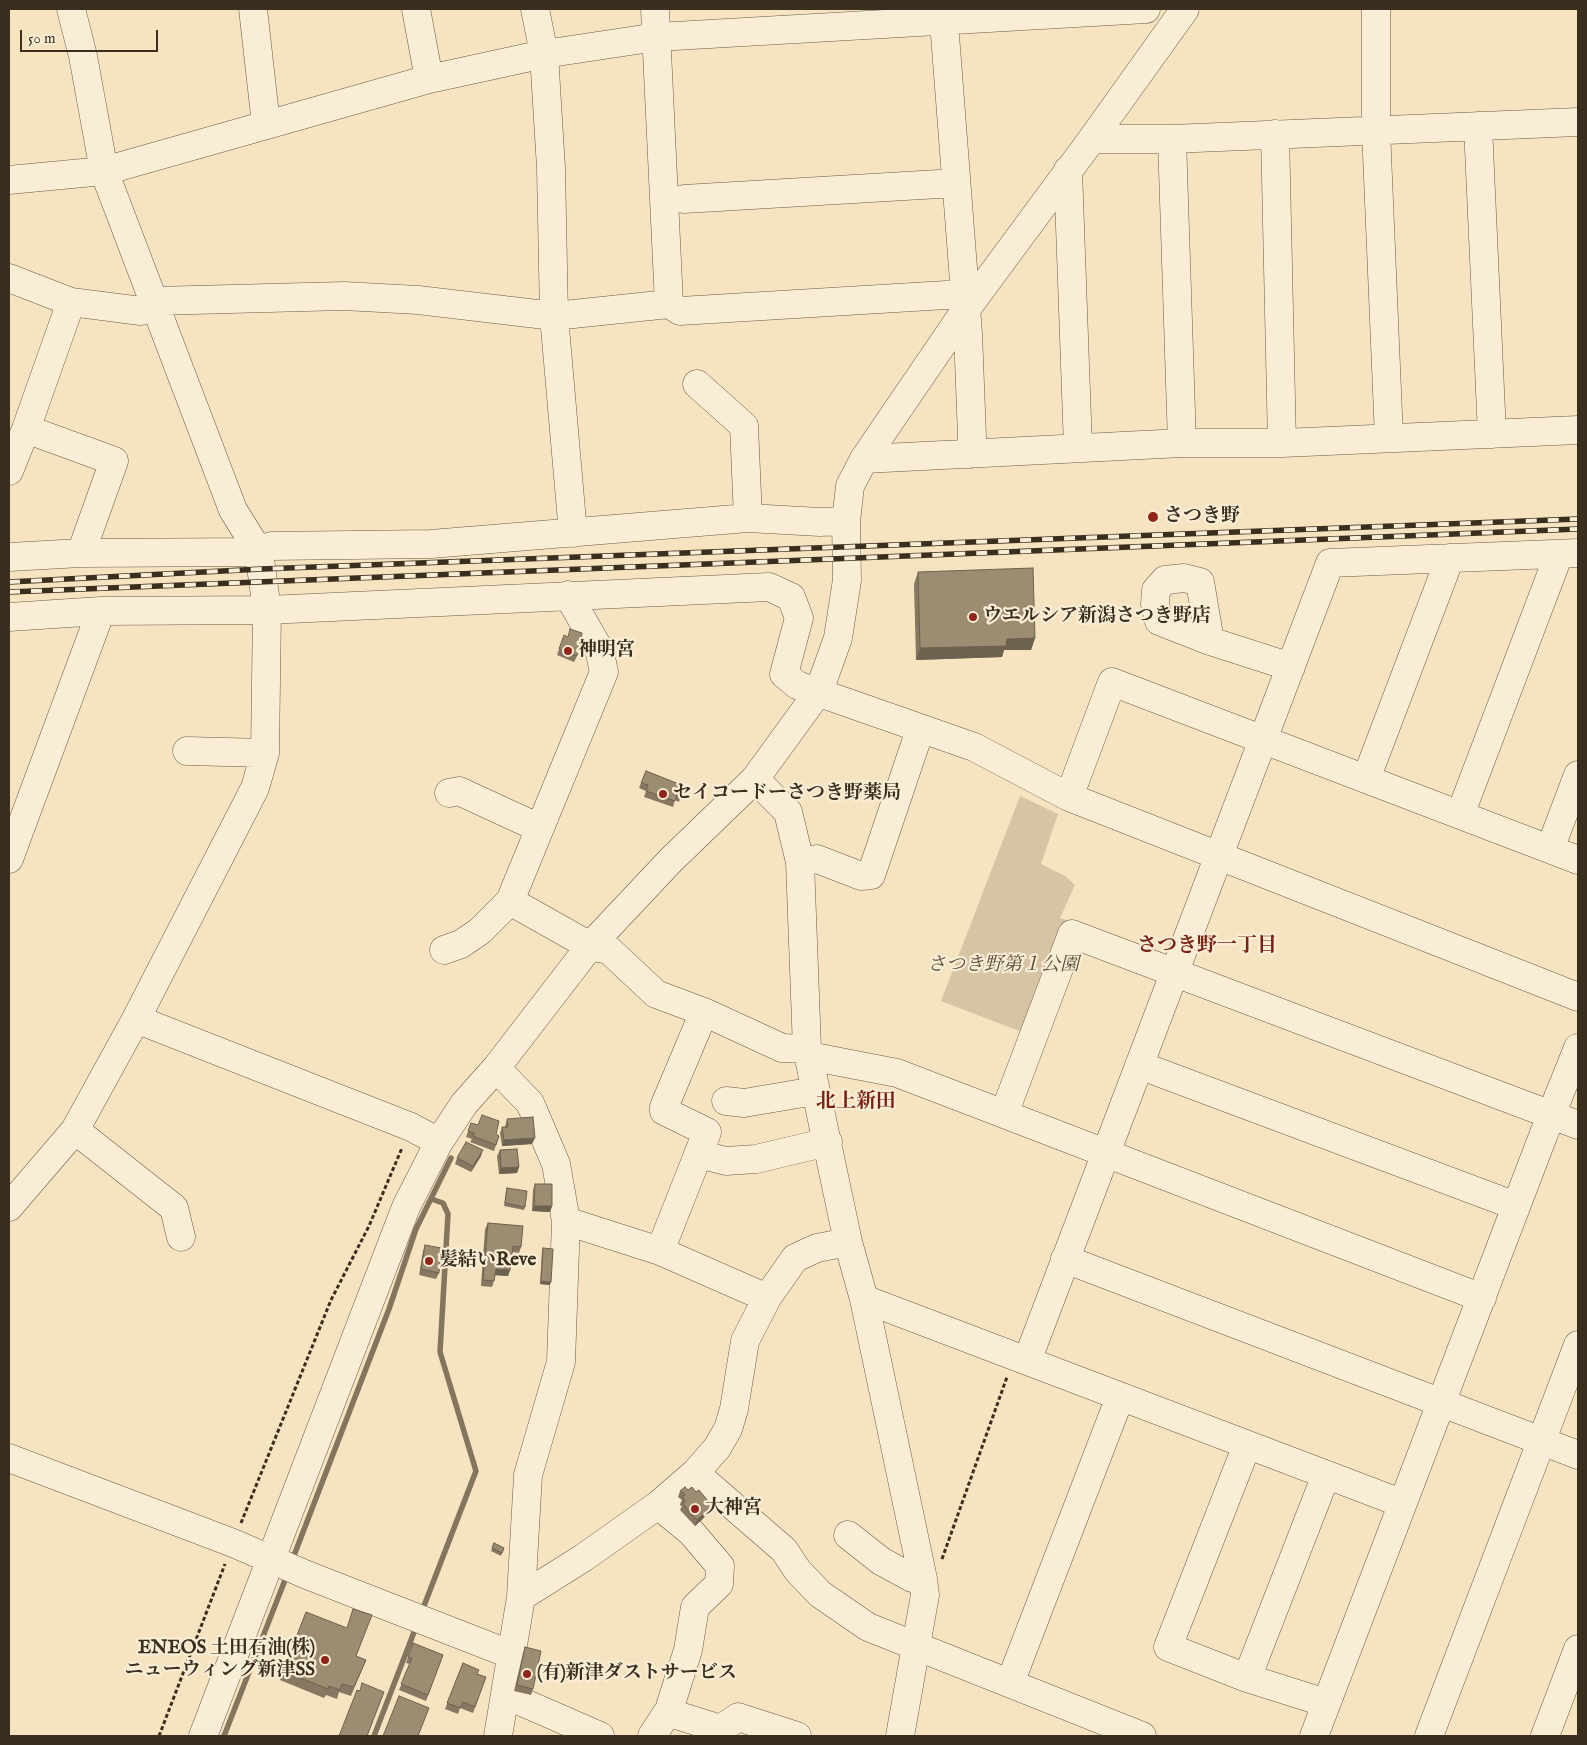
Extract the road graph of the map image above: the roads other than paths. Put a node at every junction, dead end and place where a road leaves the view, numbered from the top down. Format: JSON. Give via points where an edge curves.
{"nodes":[{"id":1,"x":71,"y":9,"type":"edge"},
{"id":2,"x":253,"y":9,"type":"edge"},
{"id":3,"x":416,"y":9,"type":"edge"},
{"id":4,"x":535,"y":9,"type":"edge"},
{"id":5,"x":655,"y":9,"type":"edge"},
{"id":6,"x":1146,"y":9,"type":"edge"},
{"id":7,"x":1185,"y":9,"type":"edge"},
{"id":8,"x":1376,"y":9,"type":"edge"},
{"id":9,"x":944,"y":15,"type":"edge"},
{"id":10,"x":780,"y":19,"type":"edge"},
{"id":11,"x":657,"y":36,"type":"junction"},
{"id":12,"x":544,"y":54,"type":"junction"},
{"id":13,"x":430,"y":79,"type":"junction"},
{"id":14,"x":1578,"y":122,"type":"edge"},
{"id":15,"x":266,"y":124,"type":"junction"},
{"id":16,"x":1478,"y":126,"type":"junction"},
{"id":17,"x":1376,"y":130,"type":"junction"},
{"id":18,"x":1274,"y":134,"type":"junction"},
{"id":19,"x":1092,"y":139,"type":"junction"},
{"id":20,"x":1172,"y":139,"type":"junction"},
{"id":21,"x":1068,"y":170,"type":"junction"},
{"id":22,"x":104,"y":171,"type":"junction"},
{"id":23,"x":9,"y":180,"type":"edge"},
{"id":24,"x":956,"y":183,"type":"junction"},
{"id":25,"x":684,"y":199,"type":"dead end"},
{"id":26,"x":9,"y":278,"type":"edge"},
{"id":27,"x":155,"y":301,"type":"junction"},
{"id":28,"x":71,"y":302,"type":"junction"},
{"id":29,"x":964,"y":302,"type":"junction"},
{"id":30,"x":669,"y":304,"type":"junction"},
{"id":31,"x":554,"y":316,"type":"junction"},
{"id":32,"x":697,"y":384,"type":"dead end"},
{"id":33,"x":26,"y":429,"type":"junction"},
{"id":34,"x":1578,"y":430,"type":"edge"},
{"id":35,"x":1492,"y":434,"type":"junction"},
{"id":36,"x":1389,"y":438,"type":"junction"},
{"id":37,"x":1182,"y":443,"type":"junction"},
{"id":38,"x":1282,"y":443,"type":"junction"},
{"id":39,"x":1078,"y":448,"type":"junction"},
{"id":40,"x":970,"y":454,"type":"junction"},
{"id":41,"x":864,"y":459,"type":"junction"},
{"id":42,"x":9,"y":471,"type":"edge"},
{"id":43,"x":748,"y":518,"type":"junction"},
{"id":44,"x":846,"y":521,"type":"junction"},
{"id":45,"x":573,"y":534,"type":"junction"},
{"id":46,"x":9,"y":536,"type":"edge"},
{"id":47,"x":259,"y":552,"type":"junction"},
{"id":48,"x":80,"y":554,"type":"junction"},
{"id":49,"x":1569,"y":554,"type":"edge"},
{"id":50,"x":46,"y":556,"type":"junction"},
{"id":51,"x":9,"y":557,"type":"edge"},
{"id":52,"x":1450,"y":558,"type":"junction"},
{"id":53,"x":568,"y":595,"type":"junction"},
{"id":54,"x":267,"y":610,"type":"junction"},
{"id":55,"x":101,"y":611,"type":"junction"},
{"id":56,"x":9,"y":617,"type":"edge"},
{"id":57,"x":1210,"y":641,"type":"dead end"},
{"id":58,"x":1291,"y":667,"type":"junction"},
{"id":59,"x":819,"y":691,"type":"junction"},
{"id":60,"x":920,"y":730,"type":"junction"},
{"id":61,"x":1263,"y":740,"type":"junction"},
{"id":62,"x":187,"y":751,"type":"dead end"},
{"id":63,"x":265,"y":753,"type":"junction"},
{"id":64,"x":1578,"y":775,"type":"edge"},
{"id":65,"x":754,"y":779,"type":"junction"},
{"id":66,"x":1366,"y":779,"type":"junction"},
{"id":67,"x":449,"y":793,"type":"dead end"},
{"id":68,"x":1068,"y":797,"type":"junction"},
{"id":69,"x":1460,"y":815,"type":"junction"},
{"id":70,"x":539,"y":828,"type":"junction"},
{"id":71,"x":1550,"y":849,"type":"junction"},
{"id":72,"x":1219,"y":856,"type":"junction"},
{"id":73,"x":9,"y":859,"type":"edge"},
{"id":74,"x":1578,"y":860,"type":"edge"},
{"id":75,"x":800,"y":862,"type":"junction"},
{"id":76,"x":510,"y":901,"type":"junction"},
{"id":77,"x":590,"y":946,"type":"junction"},
{"id":78,"x":444,"y":950,"type":"dead end"},
{"id":79,"x":1174,"y":973,"type":"junction"},
{"id":80,"x":1578,"y":997,"type":"edge"},
{"id":81,"x":704,"y":1012,"type":"junction"},
{"id":82,"x":136,"y":1019,"type":"junction"},
{"id":83,"x":1578,"y":1048,"type":"edge"},
{"id":84,"x":808,"y":1052,"type":"junction"},
{"id":85,"x":1139,"y":1065,"type":"junction"},
{"id":86,"x":496,"y":1068,"type":"junction"},
{"id":87,"x":816,"y":1090,"type":"junction"},
{"id":88,"x":726,"y":1101,"type":"dead end"},
{"id":89,"x":1004,"y":1114,"type":"junction"},
{"id":90,"x":1551,"y":1115,"type":"junction"},
{"id":91,"x":1578,"y":1126,"type":"edge"},
{"id":92,"x":74,"y":1130,"type":"junction"},
{"id":93,"x":439,"y":1142,"type":"junction"},
{"id":94,"x":828,"y":1142,"type":"junction"},
{"id":95,"x":1106,"y":1153,"type":"junction"},
{"id":96,"x":698,"y":1154,"type":"junction"},
{"id":97,"x":1516,"y":1206,"type":"junction"},
{"id":98,"x":9,"y":1207,"type":"edge"},
{"id":99,"x":566,"y":1221,"type":"junction"},
{"id":100,"x":181,"y":1237,"type":"dead end"},
{"id":101,"x":848,"y":1242,"type":"junction"},
{"id":102,"x":660,"y":1251,"type":"junction"},
{"id":103,"x":1065,"y":1259,"type":"junction"},
{"id":104,"x":767,"y":1298,"type":"junction"},
{"id":105,"x":1482,"y":1298,"type":"junction"},
{"id":106,"x":864,"y":1299,"type":"junction"},
{"id":107,"x":1578,"y":1345,"type":"edge"},
{"id":108,"x":1027,"y":1361,"type":"junction"},
{"id":109,"x":1120,"y":1396,"type":"junction"},
{"id":110,"x":1440,"y":1403,"type":"junction"},
{"id":111,"x":1542,"y":1441,"type":"junction"},
{"id":112,"x":1247,"y":1445,"type":"junction"},
{"id":113,"x":1578,"y":1455,"type":"edge"},
{"id":114,"x":9,"y":1458,"type":"edge"},
{"id":115,"x":695,"y":1474,"type":"junction"},
{"id":116,"x":1326,"y":1475,"type":"junction"},
{"id":117,"x":1402,"y":1503,"type":"junction"},
{"id":118,"x":658,"y":1505,"type":"junction"},
{"id":119,"x":848,"y":1535,"type":"dead end"},
{"id":120,"x":272,"y":1558,"type":"junction"},
{"id":121,"x":923,"y":1579,"type":"junction"},
{"id":122,"x":521,"y":1597,"type":"junction"},
{"id":123,"x":915,"y":1644,"type":"junction"},
{"id":124,"x":1578,"y":1649,"type":"edge"},
{"id":125,"x":512,"y":1655,"type":"junction"},
{"id":126,"x":1247,"y":1678,"type":"junction"},
{"id":127,"x":1010,"y":1683,"type":"junction"},
{"id":128,"x":506,"y":1695,"type":"junction"},
{"id":129,"x":1326,"y":1703,"type":"junction"},
{"id":130,"x":669,"y":1710,"type":"junction"},
{"id":131,"x":203,"y":1736,"type":"edge"},
{"id":132,"x":498,"y":1736,"type":"edge"},
{"id":133,"x":600,"y":1736,"type":"edge"},
{"id":134,"x":652,"y":1736,"type":"edge"},
{"id":135,"x":797,"y":1736,"type":"edge"},
{"id":136,"x":900,"y":1736,"type":"edge"},
{"id":137,"x":1142,"y":1736,"type":"edge"},
{"id":138,"x":1314,"y":1736,"type":"edge"},
{"id":139,"x":1429,"y":1736,"type":"edge"},
{"id":140,"x":1545,"y":1736,"type":"edge"}],
"edges":[{"from":1,"to":22,"type":"street"},
{"from":2,"to":15,"type":"street"},
{"from":3,"to":13,"type":"street"},
{"from":4,"to":12,"type":"street"},
{"from":5,"to":11,"type":"street"},
{"from":6,"to":9,"type":"street"},
{"from":7,"to":19,"type":"street"},
{"from":8,"to":17,"type":"street"},
{"from":9,"to":10,"type":"street"},
{"from":9,"to":24,"type":"street"},
{"from":10,"to":11,"type":"street"},
{"from":11,"to":12,"type":"street"},
{"from":11,"to":30,"type":"street"},
{"from":12,"to":13,"type":"street"},
{"from":12,"to":31,"type":"street","via":[[551,168]]},
{"from":13,"to":15,"type":"street"},
{"from":14,"to":16,"type":"street"},
{"from":15,"to":22,"type":"street"},
{"from":16,"to":17,"type":"street"},
{"from":16,"to":35,"type":"street"},
{"from":17,"to":18,"type":"street"},
{"from":17,"to":36,"type":"street"},
{"from":18,"to":20,"type":"street"},
{"from":18,"to":38,"type":"street"},
{"from":19,"to":20,"type":"street"},
{"from":19,"to":21,"type":"street"},
{"from":20,"to":37,"type":"street"},
{"from":21,"to":29,"type":"street"},
{"from":21,"to":39,"type":"street"},
{"from":22,"to":23,"type":"street"},
{"from":22,"to":27,"type":"street"},
{"from":24,"to":25,"type":"street"},
{"from":24,"to":29,"type":"street"},
{"from":26,"to":28,"type":"street"},
{"from":27,"to":28,"type":"street","via":[[141,311]]},
{"from":27,"to":31,"type":"street","via":[[344,296],[418,300]]},
{"from":27,"to":47,"type":"street","via":[[233,510]]},
{"from":28,"to":33,"type":"street"},
{"from":29,"to":30,"type":"street","via":[[935,297],[680,311]]},
{"from":29,"to":40,"type":"street","via":[[968,333]]},
{"from":29,"to":41,"type":"street"},
{"from":30,"to":31,"type":"street"},
{"from":31,"to":45,"type":"street"},
{"from":32,"to":43,"type":"street","via":[[744,426]]},
{"from":33,"to":42,"type":"street"},
{"from":33,"to":48,"type":"street","via":[[114,461]]},
{"from":34,"to":35,"type":"street"},
{"from":35,"to":36,"type":"street"},
{"from":36,"to":38,"type":"street"},
{"from":37,"to":38,"type":"street"},
{"from":37,"to":39,"type":"street"},
{"from":39,"to":40,"type":"street"},
{"from":40,"to":41,"type":"street"},
{"from":41,"to":44,"type":"street","via":[[850,486]]},
{"from":43,"to":44,"type":"street"},
{"from":43,"to":45,"type":"street"},
{"from":44,"to":59,"type":"street","via":[[847,580],[838,638]]},
{"from":45,"to":47,"type":"street","via":[[431,544],[271,546]]},
{"from":46,"to":50,"type":"street"},
{"from":47,"to":48,"type":"street"},
{"from":47,"to":54,"type":"street"},
{"from":48,"to":50,"type":"street"},
{"from":49,"to":52,"type":"street"},
{"from":49,"to":69,"type":"street"},
{"from":50,"to":51,"type":"street"},
{"from":52,"to":58,"type":"street","via":[[1330,563]]},
{"from":52,"to":66,"type":"street"},
{"from":53,"to":54,"type":"street"},
{"from":53,"to":59,"type":"street","via":[[769,587],[791,597],[799,618],[784,674],[797,685]]},
{"from":53,"to":70,"type":"street","via":[[599,649],[604,672]]},
{"from":54,"to":55,"type":"street"},
{"from":54,"to":63,"type":"street"},
{"from":55,"to":56,"type":"street"},
{"from":55,"to":73,"type":"street"},
{"from":57,"to":58,"type":"street"},
{"from":58,"to":61,"type":"street"},
{"from":59,"to":60,"type":"street"},
{"from":59,"to":65,"type":"street"},
{"from":60,"to":68,"type":"street","via":[[974,747]]},
{"from":60,"to":75,"type":"street","via":[[871,875],[861,876],[817,859]]},
{"from":61,"to":66,"type":"street"},
{"from":61,"to":68,"type":"street","via":[[1112,682]]},
{"from":61,"to":72,"type":"street"},
{"from":62,"to":63,"type":"street"},
{"from":63,"to":82,"type":"street","via":[[255,788]]},
{"from":64,"to":71,"type":"street"},
{"from":65,"to":75,"type":"street","via":[[788,812]]},
{"from":65,"to":77,"type":"street"},
{"from":66,"to":69,"type":"street"},
{"from":67,"to":70,"type":"street","via":[[459,791]]},
{"from":68,"to":72,"type":"street"},
{"from":69,"to":71,"type":"street"},
{"from":70,"to":76,"type":"street"},
{"from":71,"to":74,"type":"street"},
{"from":72,"to":79,"type":"street"},
{"from":72,"to":80,"type":"street"},
{"from":75,"to":84,"type":"street"},
{"from":76,"to":77,"type":"street"},
{"from":76,"to":78,"type":"street","via":[[480,930],[461,944]]},
{"from":77,"to":81,"type":"street","via":[[609,950],[656,994]]},
{"from":77,"to":86,"type":"street"},
{"from":79,"to":85,"type":"street"},
{"from":79,"to":89,"type":"street","via":[[1072,934]]},
{"from":79,"to":90,"type":"street"},
{"from":81,"to":84,"type":"street","via":[[782,1048]]},
{"from":81,"to":96,"type":"street","via":[[664,1107],[664,1111],[707,1132]]},
{"from":82,"to":92,"type":"street"},
{"from":82,"to":93,"type":"street","via":[[411,1127]]},
{"from":83,"to":90,"type":"street"},
{"from":84,"to":87,"type":"street"},
{"from":84,"to":89,"type":"street","via":[[897,1073]]},
{"from":85,"to":95,"type":"street"},
{"from":85,"to":97,"type":"street"},
{"from":86,"to":93,"type":"street","via":[[464,1104]]},
{"from":86,"to":99,"type":"street","via":[[530,1103],[556,1164]]},
{"from":87,"to":88,"type":"street","via":[[744,1103]]},
{"from":87,"to":94,"type":"street"},
{"from":89,"to":95,"type":"street"},
{"from":90,"to":91,"type":"street"},
{"from":90,"to":97,"type":"street"},
{"from":92,"to":98,"type":"street"},
{"from":92,"to":100,"type":"street","via":[[174,1208]]},
{"from":93,"to":120,"type":"street","via":[[406,1207]]},
{"from":94,"to":96,"type":"street","via":[[756,1159],[726,1161]]},
{"from":94,"to":101,"type":"street"},
{"from":95,"to":103,"type":"street"},
{"from":95,"to":105,"type":"street"},
{"from":96,"to":102,"type":"street"},
{"from":97,"to":105,"type":"street"},
{"from":99,"to":102,"type":"street"},
{"from":99,"to":122,"type":"street","via":[[561,1362],[528,1475]]},
{"from":101,"to":104,"type":"street","via":[[817,1248],[795,1258]]},
{"from":101,"to":106,"type":"street"},
{"from":102,"to":104,"type":"street"},
{"from":103,"to":108,"type":"street"},
{"from":103,"to":110,"type":"street"},
{"from":104,"to":115,"type":"street","via":[[745,1341],[728,1429],[718,1448]]},
{"from":105,"to":110,"type":"street"},
{"from":106,"to":108,"type":"street"},
{"from":106,"to":121,"type":"street"},
{"from":107,"to":111,"type":"street"},
{"from":108,"to":109,"type":"street"},
{"from":109,"to":112,"type":"street"},
{"from":109,"to":127,"type":"street"},
{"from":110,"to":111,"type":"street"},
{"from":110,"to":117,"type":"street"},
{"from":111,"to":113,"type":"street"},
{"from":111,"to":139,"type":"street"},
{"from":112,"to":116,"type":"street"},
{"from":112,"to":126,"type":"street","via":[[1168,1647]]},
{"from":114,"to":120,"type":"street"},
{"from":115,"to":118,"type":"street"},
{"from":115,"to":123,"type":"street","via":[[784,1550],[820,1594],[868,1627]]},
{"from":116,"to":117,"type":"street"},
{"from":116,"to":126,"type":"street"},
{"from":117,"to":129,"type":"street"},
{"from":118,"to":122,"type":"street"},
{"from":118,"to":130,"type":"street","via":[[691,1532],[720,1566],[719,1584],[695,1607],[688,1650]]},
{"from":119,"to":121,"type":"street","via":[[881,1561],[912,1578]]},
{"from":120,"to":125,"type":"street","via":[[307,1575]]},
{"from":120,"to":131,"type":"street"},
{"from":121,"to":123,"type":"street","via":[[925,1594]]},
{"from":122,"to":125,"type":"street"},
{"from":123,"to":127,"type":"street"},
{"from":123,"to":136,"type":"street"},
{"from":124,"to":140,"type":"street"},
{"from":125,"to":128,"type":"street"},
{"from":126,"to":129,"type":"street"},
{"from":127,"to":137,"type":"street"},
{"from":128,"to":132,"type":"street"},
{"from":128,"to":133,"type":"street"},
{"from":129,"to":138,"type":"street"},
{"from":130,"to":134,"type":"street"},
{"from":130,"to":135,"type":"street","via":[[722,1729],[738,1717]]}]}
